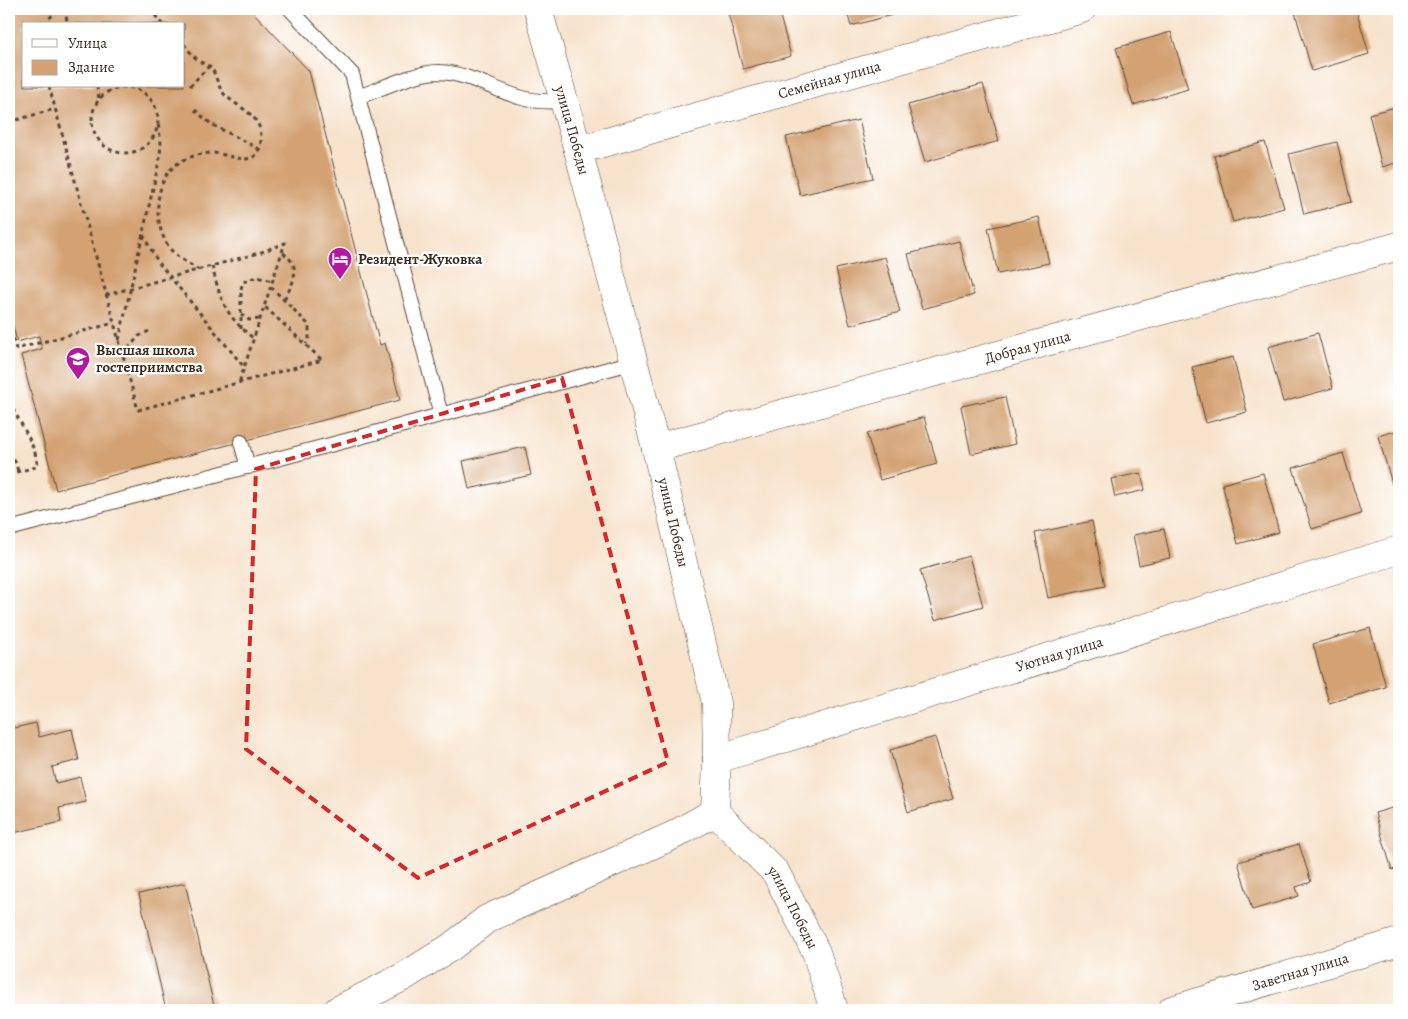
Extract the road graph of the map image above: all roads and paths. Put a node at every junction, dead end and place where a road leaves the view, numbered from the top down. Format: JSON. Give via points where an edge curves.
{"nodes":[{"id":1,"x":58,"y":9,"type":"edge"},
{"id":2,"x":64,"y":9,"type":"edge"},
{"id":3,"x":150,"y":9,"type":"edge"},
{"id":4,"x":290,"y":9,"type":"edge"},
{"id":5,"x":538,"y":9,"type":"edge"},
{"id":6,"x":1082,"y":9,"type":"edge"},
{"id":7,"x":46,"y":22,"type":"edge"},
{"id":8,"x":67,"y":22,"type":"edge"},
{"id":9,"x":159,"y":22,"type":"edge"},
{"id":10,"x":185,"y":46,"type":"edge"},
{"id":11,"x":209,"y":66,"type":"junction"},
{"id":12,"x":190,"y":86,"type":"dead end"},
{"id":13,"x":50,"y":88,"type":"edge"},
{"id":14,"x":97,"y":88,"type":"edge"},
{"id":15,"x":358,"y":97,"type":"junction"},
{"id":16,"x":99,"y":99,"type":"junction"},
{"id":17,"x":564,"y":101,"type":"junction"},
{"id":18,"x":55,"y":109,"type":"junction"},
{"id":19,"x":195,"y":110,"type":"dead end"},
{"id":20,"x":9,"y":122,"type":"edge"},
{"id":21,"x":158,"y":122,"type":"junction"},
{"id":22,"x":259,"y":150,"type":"junction"},
{"id":23,"x":578,"y":150,"type":"junction"},
{"id":24,"x":151,"y":198,"type":"junction"},
{"id":25,"x":159,"y":200,"type":"junction"},
{"id":26,"x":143,"y":235,"type":"junction"},
{"id":27,"x":1399,"y":246,"type":"edge"},
{"id":28,"x":283,"y":253,"type":"junction"},
{"id":29,"x":212,"y":266,"type":"junction"},
{"id":30,"x":199,"y":270,"type":"junction"},
{"id":31,"x":170,"y":277,"type":"junction"},
{"id":32,"x":273,"y":281,"type":"junction"},
{"id":33,"x":271,"y":287,"type":"junction"},
{"id":34,"x":131,"y":288,"type":"junction"},
{"id":35,"x":106,"y":295,"type":"junction"},
{"id":36,"x":284,"y":299,"type":"junction"},
{"id":37,"x":264,"y":307,"type":"junction"},
{"id":38,"x":241,"y":314,"type":"junction"},
{"id":39,"x":260,"y":319,"type":"junction"},
{"id":40,"x":9,"y":323,"type":"edge"},
{"id":41,"x":114,"y":323,"type":"junction"},
{"id":42,"x":242,"y":329,"type":"junction"},
{"id":43,"x":149,"y":330,"type":"dead end"},
{"id":44,"x":254,"y":339,"type":"junction"},
{"id":45,"x":119,"y":341,"type":"junction"},
{"id":46,"x":306,"y":344,"type":"junction"},
{"id":47,"x":122,"y":355,"type":"junction"},
{"id":48,"x":634,"y":362,"type":"junction"},
{"id":49,"x":244,"y":367,"type":"junction"},
{"id":50,"x":239,"y":383,"type":"junction"},
{"id":51,"x":9,"y":402,"type":"edge"},
{"id":52,"x":10,"y":408,"type":"edge"},
{"id":53,"x":441,"y":415,"type":"junction"},
{"id":54,"x":241,"y":442,"type":"dead end"},
{"id":55,"x":656,"y":448,"type":"junction"},
{"id":56,"x":9,"y":453,"type":"edge"},
{"id":57,"x":248,"y":467,"type":"junction"},
{"id":58,"x":18,"y":472,"type":"junction"},
{"id":59,"x":9,"y":474,"type":"edge"},
{"id":60,"x":9,"y":528,"type":"edge"},
{"id":61,"x":1399,"y":550,"type":"edge"},
{"id":62,"x":717,"y":759,"type":"junction"},
{"id":63,"x":715,"y":812,"type":"junction"},
{"id":64,"x":1399,"y":942,"type":"edge"},
{"id":65,"x":338,"y":1010,"type":"edge"},
{"id":66,"x":834,"y":1010,"type":"edge"},
{"id":67,"x":1172,"y":1010,"type":"edge"}],
"edges":[{"from":1,"to":7,"type":"path"},
{"from":2,"to":8,"type":"path"},
{"from":3,"to":9,"type":"path"},
{"from":4,"to":15,"type":"lane","via":[[352,74]]},
{"from":5,"to":17,"type":"street","name":"улица Победы"},
{"from":6,"to":23,"type":"street","name":"Семейная улица"},
{"from":10,"to":11,"type":"path"},
{"from":11,"to":12,"type":"path"},
{"from":11,"to":22,"type":"path","via":[[224,95],[257,120]]},
{"from":13,"to":18,"type":"path"},
{"from":14,"to":16,"type":"path"},
{"from":15,"to":17,"type":"lane","via":[[437,72],[487,84],[518,97],[544,102]]},
{"from":15,"to":53,"type":"lane"},
{"from":16,"to":21,"type":"path","via":[[117,88],[137,90],[153,103]]},
{"from":16,"to":21,"type":"path","via":[[92,118],[93,128],[104,146],[113,151],[122,153],[142,148],[155,133]]},
{"from":17,"to":23,"type":"street","name":"улица Победы"},
{"from":18,"to":20,"type":"path"},
{"from":18,"to":35,"type":"path"},
{"from":19,"to":22,"type":"path","via":[[211,124]]},
{"from":21,"to":24,"type":"path","via":[[160,157]]},
{"from":22,"to":25,"type":"path","via":[[247,160],[208,153],[177,164],[166,177]]},
{"from":23,"to":48,"type":"street","name":"улица Победы"},
{"from":24,"to":25,"type":"path"},
{"from":24,"to":26,"type":"path"},
{"from":25,"to":30,"type":"path","via":[[157,208],[162,233],[169,248]]},
{"from":26,"to":31,"type":"path"},
{"from":26,"to":34,"type":"path"},
{"from":27,"to":55,"type":"street","name":"Добрая улица"},
{"from":28,"to":29,"type":"path","via":[[284,242],[259,253]]},
{"from":28,"to":32,"type":"path"},
{"from":28,"to":36,"type":"path","via":[[292,261],[295,276]]},
{"from":29,"to":30,"type":"path"},
{"from":29,"to":42,"type":"path","via":[[225,307]]},
{"from":30,"to":31,"type":"path"},
{"from":31,"to":34,"type":"path"},
{"from":31,"to":49,"type":"path"},
{"from":32,"to":33,"type":"path"},
{"from":32,"to":38,"type":"path","via":[[256,277],[243,282]]},
{"from":33,"to":36,"type":"path"},
{"from":33,"to":37,"type":"path"},
{"from":34,"to":35,"type":"path"},
{"from":34,"to":45,"type":"path"},
{"from":35,"to":41,"type":"path"},
{"from":36,"to":46,"type":"path","via":[[309,326]]},
{"from":37,"to":39,"type":"path"},
{"from":37,"to":46,"type":"path"},
{"from":38,"to":39,"type":"path","via":[[250,320]]},
{"from":38,"to":42,"type":"path"},
{"from":39,"to":44,"type":"path"},
{"from":40,"to":41,"type":"path","via":[[16,349]]},
{"from":41,"to":45,"type":"path"},
{"from":42,"to":44,"type":"path"},
{"from":43,"to":47,"type":"path"},
{"from":44,"to":49,"type":"path"},
{"from":45,"to":47,"type":"path"},
{"from":46,"to":50,"type":"path","via":[[322,360]]},
{"from":47,"to":50,"type":"path","via":[[137,408],[141,410]]},
{"from":48,"to":53,"type":"lane"},
{"from":48,"to":55,"type":"street","name":"улица Победы"},
{"from":49,"to":50,"type":"path"},
{"from":51,"to":52,"type":"path"},
{"from":52,"to":58,"type":"path","via":[[35,452],[38,464]]},
{"from":53,"to":57,"type":"lane"},
{"from":54,"to":57,"type":"lane"},
{"from":55,"to":62,"type":"street","name":"улица Победы","via":[[716,703]]},
{"from":56,"to":58,"type":"path"},
{"from":57,"to":60,"type":"lane"},
{"from":58,"to":59,"type":"path"},
{"from":61,"to":62,"type":"street","name":"Уютная улица"},
{"from":62,"to":63,"type":"street","name":"улица Победы"},
{"from":63,"to":65,"type":"street","via":[[665,839],[487,919],[405,976]]},
{"from":63,"to":66,"type":"street","name":"улица Победы","via":[[776,872],[816,952]]},
{"from":64,"to":67,"type":"street","name":"Заветная улица"}]}
